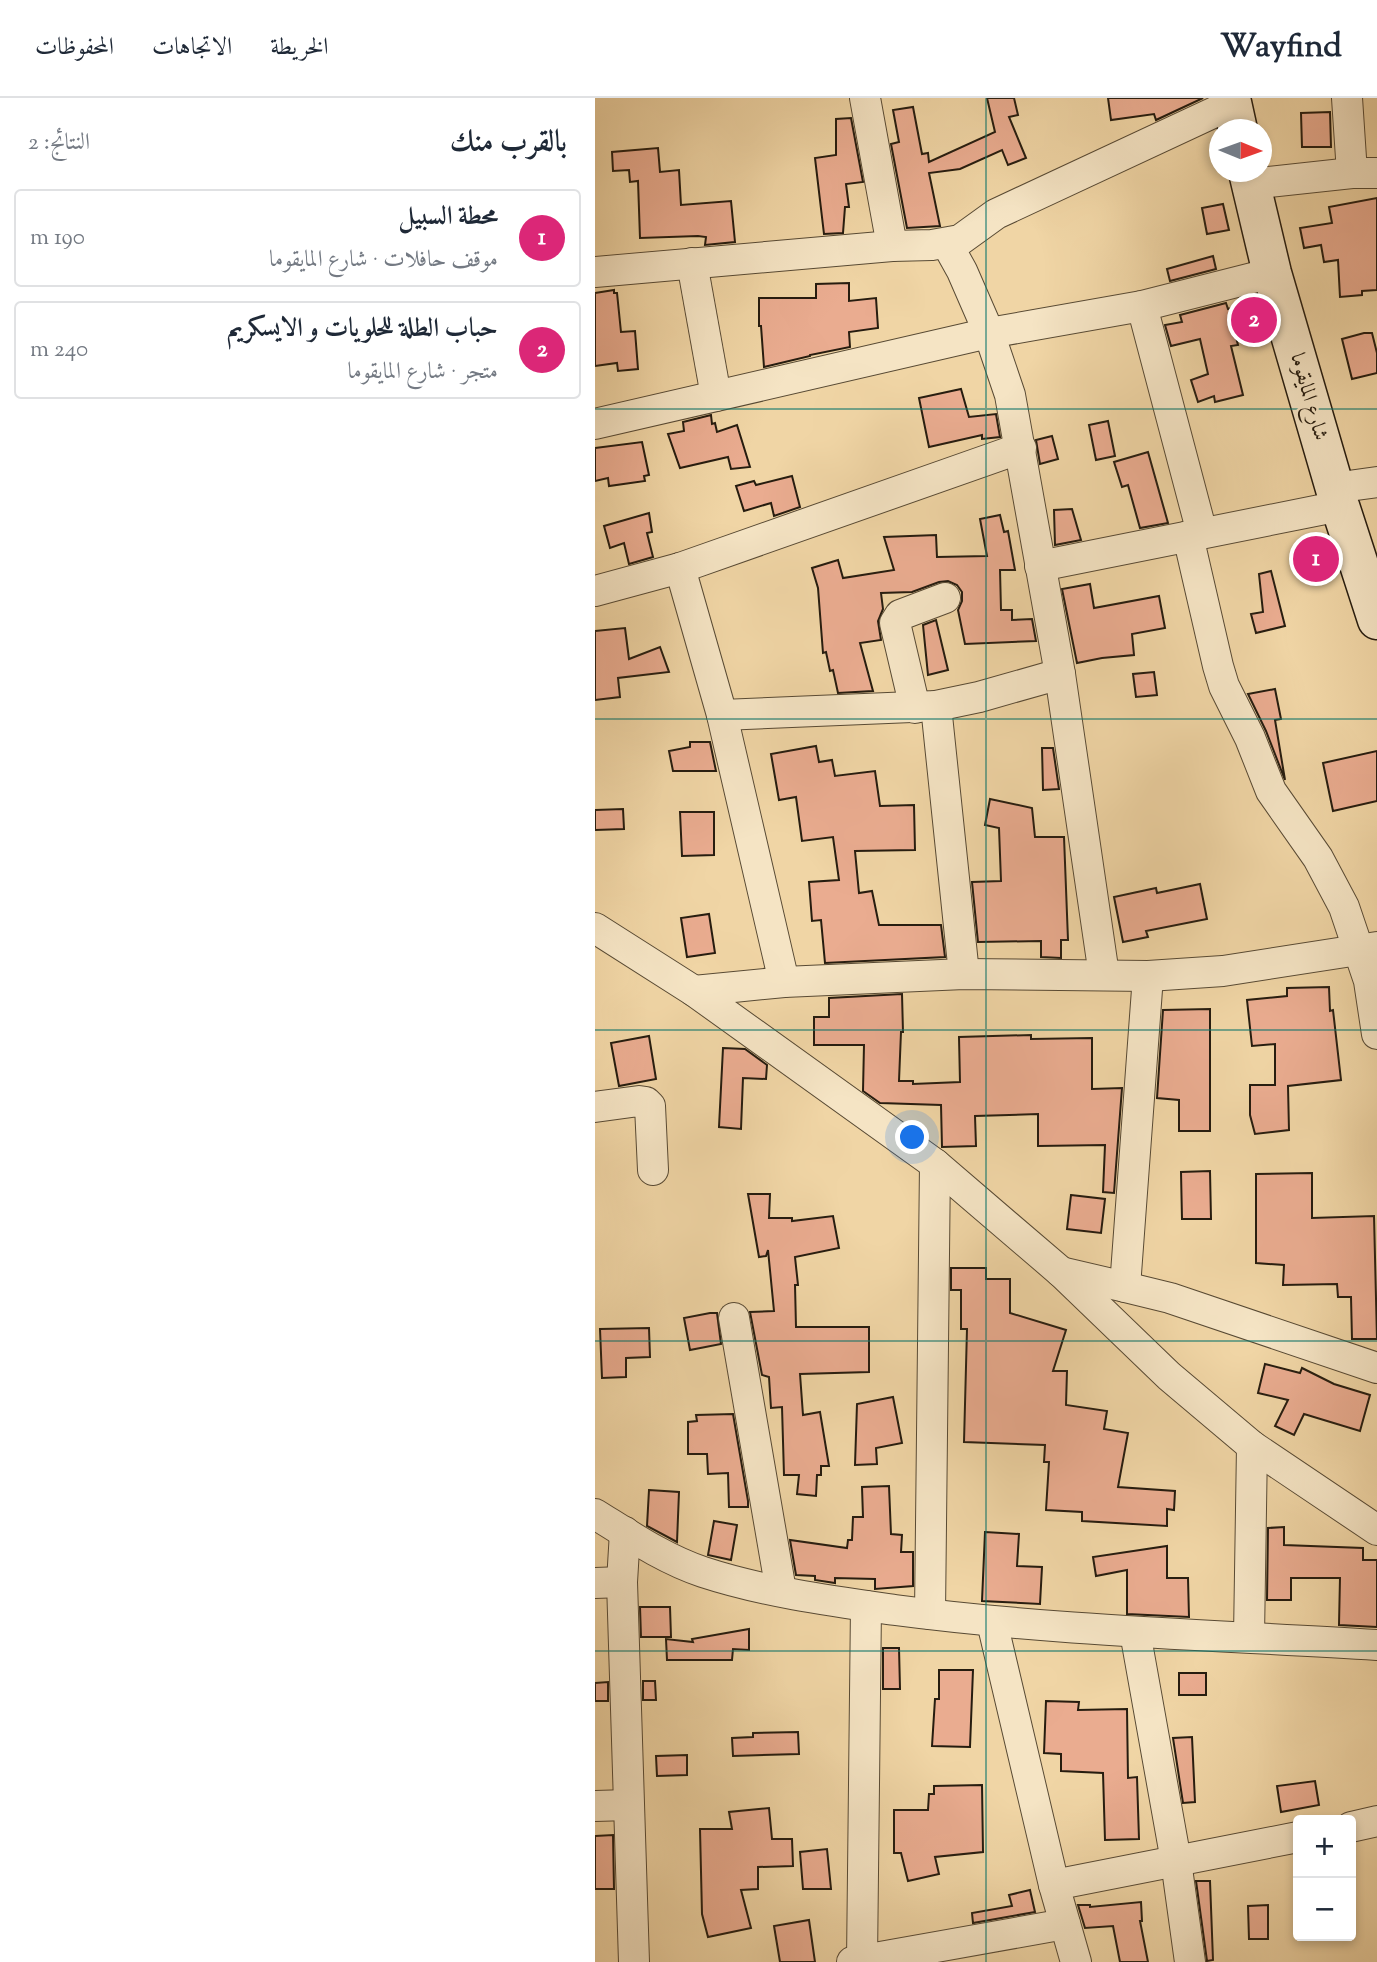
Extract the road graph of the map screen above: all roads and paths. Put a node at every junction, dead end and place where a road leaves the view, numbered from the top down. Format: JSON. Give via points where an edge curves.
{"nodes":[{"id":1,"x":1347,"y":98,"type":"edge"},
{"id":2,"x":868,"y":99,"type":"edge"},
{"id":3,"x":1234,"y":111,"type":"edge"},
{"id":4,"x":1364,"y":173,"type":"edge"},
{"id":5,"x":1272,"y":177,"type":"edge"},
{"id":6,"x":1251,"y":182,"type":"edge"},
{"id":7,"x":947,"y":244,"type":"junction"},
{"id":8,"x":892,"y":246,"type":"junction"},
{"id":9,"x":692,"y":263,"type":"junction"},
{"id":10,"x":595,"y":272,"type":"edge"},
{"id":11,"x":1272,"y":273,"type":"junction"},
{"id":12,"x":1142,"y":306,"type":"junction"},
{"id":13,"x":989,"y":333,"type":"junction"},
{"id":14,"x":716,"y":396,"type":"junction"},
{"id":15,"x":595,"y":424,"type":"edge"},
{"id":16,"x":1021,"y":448,"type":"junction"},
{"id":17,"x":1377,"y":482,"type":"edge"},
{"id":18,"x":1337,"y":497,"type":"junction"},
{"id":19,"x":1195,"y":534,"type":"junction"},
{"id":20,"x":1040,"y":566,"type":"junction"},
{"id":21,"x":680,"y":568,"type":"junction"},
{"id":22,"x":595,"y":591,"type":"edge"},
{"id":23,"x":945,"y":598,"type":"dead end"},
{"id":24,"x":1377,"y":619,"type":"edge"},
{"id":25,"x":1060,"y":674,"type":"junction"},
{"id":26,"x":925,"y":707,"type":"junction"},
{"id":27,"x":722,"y":715,"type":"junction"},
{"id":28,"x":595,"y":928,"type":"edge"},
{"id":29,"x":1369,"y":949,"type":"edge"},
{"id":30,"x":964,"y":974,"type":"junction"},
{"id":31,"x":1104,"y":975,"type":"junction"},
{"id":32,"x":1147,"y":976,"type":"junction"},
{"id":33,"x":784,"y":982,"type":"junction"},
{"id":34,"x":694,"y":990,"type":"junction"},
{"id":35,"x":1377,"y":1034,"type":"edge"},
{"id":36,"x":595,"y":1107,"type":"edge"},
{"id":37,"x":935,"y":1164,"type":"junction"},
{"id":38,"x":653,"y":1170,"type":"dead end"},
{"id":39,"x":1062,"y":1272,"type":"junction"},
{"id":40,"x":1125,"y":1287,"type":"junction"},
{"id":41,"x":734,"y":1318,"type":"dead end"},
{"id":42,"x":1377,"y":1367,"type":"edge"},
{"id":43,"x":1252,"y":1446,"type":"junction"},
{"id":44,"x":595,"y":1514,"type":"edge"},
{"id":45,"x":1377,"y":1530,"type":"edge"},
{"id":46,"x":625,"y":1532,"type":"junction"},
{"id":47,"x":608,"y":1582,"type":"edge"},
{"id":48,"x":781,"y":1591,"type":"junction"},
{"id":49,"x":866,"y":1606,"type":"junction"},
{"id":50,"x":930,"y":1614,"type":"junction"},
{"id":51,"x":992,"y":1622,"type":"junction"},
{"id":52,"x":1135,"y":1632,"type":"junction"},
{"id":53,"x":1249,"y":1637,"type":"junction"},
{"id":54,"x":1377,"y":1645,"type":"edge"},
{"id":55,"x":628,"y":1805,"type":"junction"},
{"id":56,"x":595,"y":1806,"type":"edge"},
{"id":57,"x":1377,"y":1821,"type":"edge"},
{"id":58,"x":1356,"y":1825,"type":"edge"},
{"id":59,"x":1293,"y":1838,"type":"edge"},
{"id":60,"x":1176,"y":1861,"type":"junction"},
{"id":61,"x":1054,"y":1885,"type":"junction"},
{"id":62,"x":1065,"y":1924,"type":"junction"},
{"id":63,"x":858,"y":1961,"type":"edge"},
{"id":64,"x":634,"y":1962,"type":"edge"},
{"id":65,"x":1076,"y":1962,"type":"edge"},
{"id":66,"x":1190,"y":1962,"type":"edge"}],
"edges":[{"from":1,"to":4,"type":"street"},
{"from":2,"to":8,"type":"street"},
{"from":3,"to":7,"type":"street","via":[[996,214],[968,236]]},
{"from":4,"to":5,"type":"street"},
{"from":6,"to":11,"type":"street","name":"شارع المايقوما"},
{"from":7,"to":8,"type":"street"},
{"from":7,"to":13,"type":"street"},
{"from":8,"to":9,"type":"street"},
{"from":9,"to":10,"type":"street"},
{"from":9,"to":14,"type":"street"},
{"from":11,"to":12,"type":"street"},
{"from":11,"to":18,"type":"street","name":"شارع المايقوما"},
{"from":12,"to":13,"type":"street"},
{"from":12,"to":19,"type":"street"},
{"from":13,"to":14,"type":"street"},
{"from":13,"to":16,"type":"street","via":[[1010,395]]},
{"from":14,"to":15,"type":"street"},
{"from":16,"to":20,"type":"street"},
{"from":16,"to":21,"type":"street"},
{"from":17,"to":18,"type":"street"},
{"from":18,"to":19,"type":"street"},
{"from":18,"to":24,"type":"street","name":"شارع المايقوما"},
{"from":19,"to":20,"type":"street"},
{"from":19,"to":29,"type":"street","via":[[1224,686],[1271,790]]},
{"from":20,"to":25,"type":"street"},
{"from":21,"to":22,"type":"street"},
{"from":21,"to":27,"type":"street"},
{"from":23,"to":26,"type":"street","via":[[901,615],[895,623]]},
{"from":25,"to":26,"type":"street"},
{"from":25,"to":31,"type":"street"},
{"from":26,"to":27,"type":"street"},
{"from":26,"to":30,"type":"street"},
{"from":27,"to":33,"type":"street"},
{"from":28,"to":34,"type":"street"},
{"from":29,"to":32,"type":"street","via":[[1223,971]]},
{"from":29,"to":35,"type":"street"},
{"from":30,"to":31,"type":"street"},
{"from":30,"to":33,"type":"street"},
{"from":31,"to":32,"type":"street"},
{"from":32,"to":40,"type":"street"},
{"from":33,"to":34,"type":"street"},
{"from":34,"to":37,"type":"street"},
{"from":36,"to":38,"type":"street","via":[[646,1102]]},
{"from":37,"to":39,"type":"street"},
{"from":37,"to":50,"type":"street"},
{"from":39,"to":40,"type":"street"},
{"from":39,"to":43,"type":"street","via":[[1169,1376]]},
{"from":40,"to":42,"type":"street"},
{"from":41,"to":48,"type":"street"},
{"from":43,"to":45,"type":"street"},
{"from":43,"to":53,"type":"street"},
{"from":44,"to":46,"type":"street"},
{"from":46,"to":47,"type":"street"},
{"from":46,"to":48,"type":"street","via":[[702,1572]]},
{"from":47,"to":55,"type":"street"},
{"from":48,"to":49,"type":"street"},
{"from":49,"to":50,"type":"street"},
{"from":49,"to":63,"type":"street"},
{"from":50,"to":51,"type":"street"},
{"from":51,"to":52,"type":"street"},
{"from":51,"to":61,"type":"street"},
{"from":52,"to":53,"type":"street"},
{"from":52,"to":60,"type":"street"},
{"from":53,"to":54,"type":"street"},
{"from":55,"to":56,"type":"street"},
{"from":55,"to":64,"type":"street"},
{"from":57,"to":58,"type":"street"},
{"from":59,"to":60,"type":"street"},
{"from":60,"to":61,"type":"street"},
{"from":60,"to":66,"type":"street"},
{"from":61,"to":62,"type":"street"},
{"from":62,"to":63,"type":"street"},
{"from":62,"to":65,"type":"street"}]}
